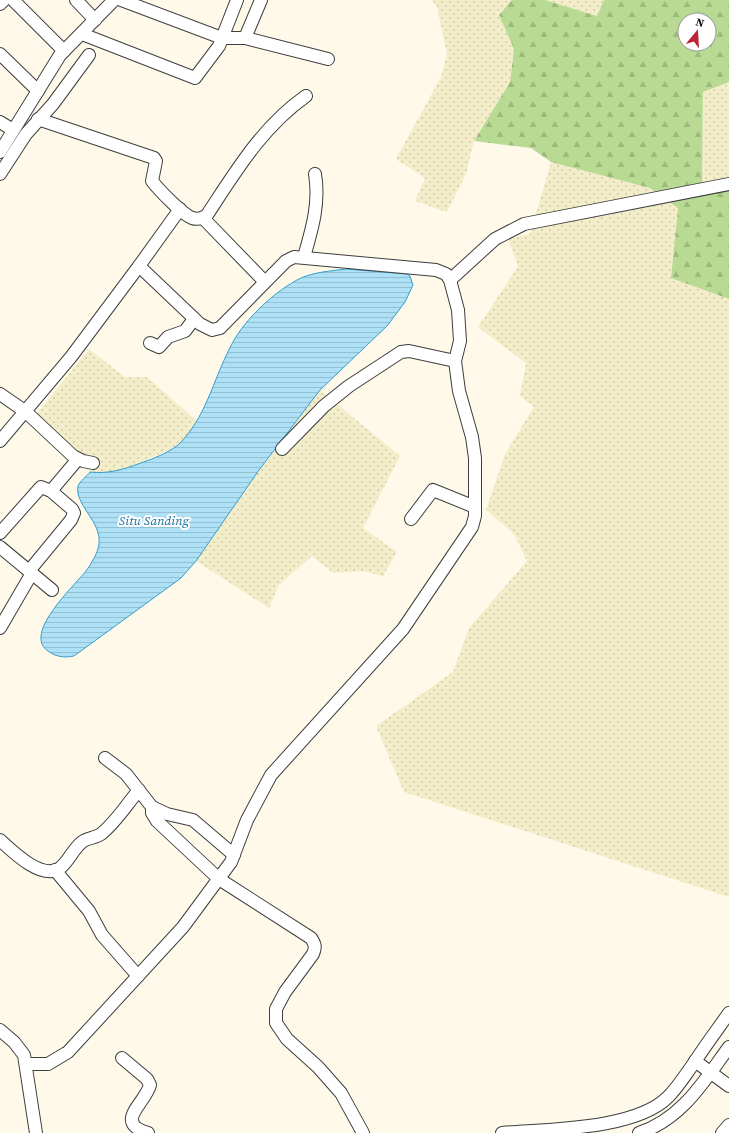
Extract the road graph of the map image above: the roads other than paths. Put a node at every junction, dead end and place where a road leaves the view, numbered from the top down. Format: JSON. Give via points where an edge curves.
{"nodes":[{"id":1,"x":4,"y":0,"type":"edge"},
{"id":2,"x":13,"y":0,"type":"edge"},
{"id":3,"x":76,"y":0,"type":"edge"},
{"id":4,"x":114,"y":0,"type":"edge"},
{"id":5,"x":122,"y":0,"type":"edge"},
{"id":6,"x":236,"y":0,"type":"edge"},
{"id":7,"x":261,"y":0,"type":"edge"},
{"id":8,"x":0,"y":4,"type":"edge"},
{"id":9,"x":95,"y":20,"type":"junction"},
{"id":10,"x":82,"y":34,"type":"junction"},
{"id":11,"x":222,"y":38,"type":"junction"},
{"id":12,"x":245,"y":38,"type":"junction"},
{"id":13,"x":64,"y":51,"type":"junction"},
{"id":14,"x":0,"y":54,"type":"edge"},
{"id":15,"x":89,"y":55,"type":"dead end"},
{"id":16,"x":328,"y":59,"type":"dead end"},
{"id":17,"x":38,"y":91,"type":"junction"},
{"id":18,"x":306,"y":96,"type":"dead end"},
{"id":19,"x":38,"y":119,"type":"junction"},
{"id":20,"x":0,"y":122,"type":"edge"},
{"id":21,"x":13,"y":130,"type":"junction"},
{"id":22,"x":0,"y":152,"type":"edge"},
{"id":23,"x":0,"y":174,"type":"edge"},
{"id":24,"x":315,"y":174,"type":"dead end"},
{"id":25,"x":729,"y":184,"type":"edge"},
{"id":26,"x":180,"y":209,"type":"junction"},
{"id":27,"x":203,"y":218,"type":"junction"},
{"id":28,"x":304,"y":257,"type":"junction"},
{"id":29,"x":139,"y":266,"type":"junction"},
{"id":30,"x":450,"y":280,"type":"junction"},
{"id":31,"x":266,"y":282,"type":"junction"},
{"id":32,"x":194,"y":319,"type":"junction"},
{"id":33,"x":150,"y":343,"type":"dead end"},
{"id":34,"x":455,"y":361,"type":"junction"},
{"id":35,"x":0,"y":394,"type":"edge"},
{"id":36,"x":26,"y":412,"type":"junction"},
{"id":37,"x":0,"y":441,"type":"edge"},
{"id":38,"x":282,"y":449,"type":"dead end"},
{"id":39,"x":78,"y":459,"type":"junction"},
{"id":40,"x":93,"y":463,"type":"dead end"},
{"id":41,"x":51,"y":490,"type":"junction"},
{"id":42,"x":475,"y":507,"type":"junction"},
{"id":43,"x":411,"y":519,"type":"dead end"},
{"id":44,"x":0,"y":533,"type":"edge"},
{"id":45,"x":0,"y":547,"type":"edge"},
{"id":46,"x":31,"y":572,"type":"junction"},
{"id":47,"x":52,"y":590,"type":"dead end"},
{"id":48,"x":0,"y":628,"type":"edge"},
{"id":49,"x":105,"y":758,"type":"dead end"},
{"id":50,"x":139,"y":790,"type":"junction"},
{"id":51,"x":152,"y":807,"type":"junction"},
{"id":52,"x":0,"y":840,"type":"edge"},
{"id":53,"x":234,"y":855,"type":"junction"},
{"id":54,"x":55,"y":870,"type":"junction"},
{"id":55,"x":218,"y":879,"type":"junction"},
{"id":56,"x":138,"y":976,"type":"junction"},
{"id":57,"x":729,"y":1013,"type":"edge"},
{"id":58,"x":0,"y":1030,"type":"edge"},
{"id":59,"x":729,"y":1047,"type":"edge"},
{"id":60,"x":122,"y":1058,"type":"dead end"},
{"id":61,"x":695,"y":1061,"type":"junction"},
{"id":62,"x":26,"y":1064,"type":"junction"},
{"id":63,"x":710,"y":1072,"type":"junction"},
{"id":64,"x":729,"y":1086,"type":"edge"},
{"id":65,"x":729,"y":1124,"type":"edge"},
{"id":66,"x":36,"y":1133,"type":"edge"},
{"id":67,"x":148,"y":1133,"type":"edge"},
{"id":68,"x":363,"y":1133,"type":"edge"},
{"id":69,"x":502,"y":1133,"type":"edge"},
{"id":70,"x":639,"y":1133,"type":"edge"},
{"id":71,"x":722,"y":1133,"type":"edge"}],
"edges":[{"from":1,"to":8,"type":"street"},
{"from":2,"to":13,"type":"street"},
{"from":3,"to":9,"type":"street"},
{"from":4,"to":9,"type":"street"},
{"from":5,"to":11,"type":"street"},
{"from":6,"to":11,"type":"street"},
{"from":7,"to":12,"type":"street"},
{"from":9,"to":10,"type":"street"},
{"from":10,"to":11,"type":"street","via":[[195,78]]},
{"from":10,"to":13,"type":"street"},
{"from":11,"to":12,"type":"street"},
{"from":12,"to":16,"type":"street"},
{"from":13,"to":17,"type":"street"},
{"from":14,"to":17,"type":"street"},
{"from":15,"to":19,"type":"street","via":[[53,104]]},
{"from":17,"to":21,"type":"street"},
{"from":18,"to":27,"type":"street","via":[[274,122],[253,146]]},
{"from":19,"to":23,"type":"street"},
{"from":19,"to":26,"type":"street","via":[[154,158],[156,161],[152,181]]},
{"from":20,"to":21,"type":"street"},
{"from":21,"to":22,"type":"street"},
{"from":24,"to":28,"type":"street","via":[[317,206]]},
{"from":25,"to":30,"type":"street","via":[[524,224],[495,239]]},
{"from":26,"to":27,"type":"street","via":[[193,219]]},
{"from":26,"to":29,"type":"street"},
{"from":27,"to":31,"type":"street"},
{"from":28,"to":30,"type":"street","via":[[436,270],[446,274]]},
{"from":28,"to":31,"type":"street","via":[[294,257],[286,261]]},
{"from":29,"to":32,"type":"street"},
{"from":29,"to":36,"type":"street"},
{"from":30,"to":34,"type":"street","via":[[458,310],[460,341]]},
{"from":31,"to":32,"type":"street","via":[[220,328],[208,329]]},
{"from":32,"to":33,"type":"street","via":[[185,331],[168,337],[159,347]]},
{"from":34,"to":38,"type":"street","via":[[410,350],[401,352],[349,386],[324,406]]},
{"from":34,"to":42,"type":"street","via":[[459,391],[475,458]]},
{"from":35,"to":36,"type":"street"},
{"from":36,"to":37,"type":"street"},
{"from":36,"to":39,"type":"street"},
{"from":39,"to":40,"type":"street"},
{"from":39,"to":41,"type":"street"},
{"from":41,"to":44,"type":"street","via":[[45,487],[38,489]]},
{"from":41,"to":46,"type":"street","via":[[72,509],[73,517]]},
{"from":42,"to":43,"type":"street","via":[[433,490]]},
{"from":42,"to":53,"type":"street","via":[[472,527],[403,629],[271,775],[247,820]]},
{"from":45,"to":46,"type":"street"},
{"from":46,"to":47,"type":"street"},
{"from":46,"to":48,"type":"street"},
{"from":49,"to":50,"type":"street","via":[[126,774]]},
{"from":50,"to":51,"type":"street"},
{"from":50,"to":54,"type":"street","via":[[102,833],[84,841],[63,865]]},
{"from":51,"to":53,"type":"street","via":[[167,814],[193,820]]},
{"from":51,"to":55,"type":"street","via":[[156,821]]},
{"from":52,"to":54,"type":"street","via":[[21,860],[32,866]]},
{"from":53,"to":55,"type":"street"},
{"from":54,"to":56,"type":"street","via":[[89,911],[102,935]]},
{"from":55,"to":56,"type":"street","via":[[183,927]]},
{"from":55,"to":68,"type":"street","via":[[314,943],[313,954],[285,992],[276,1009],[276,1023],[288,1040],[318,1067],[341,1093]]},
{"from":56,"to":62,"type":"street","via":[[68,1052],[48,1064]]},
{"from":57,"to":61,"type":"street"},
{"from":58,"to":62,"type":"street","via":[[14,1042]]},
{"from":59,"to":63,"type":"street"},
{"from":60,"to":67,"type":"street","via":[[147,1079],[150,1085],[145,1098],[134,1109],[132,1116],[133,1124]]},
{"from":61,"to":63,"type":"street"},
{"from":61,"to":69,"type":"street","via":[[668,1097],[641,1115],[596,1124]]},
{"from":62,"to":66,"type":"street"},
{"from":63,"to":64,"type":"street"},
{"from":63,"to":70,"type":"street","via":[[684,1106],[666,1120]]},
{"from":65,"to":71,"type":"street"}]}
